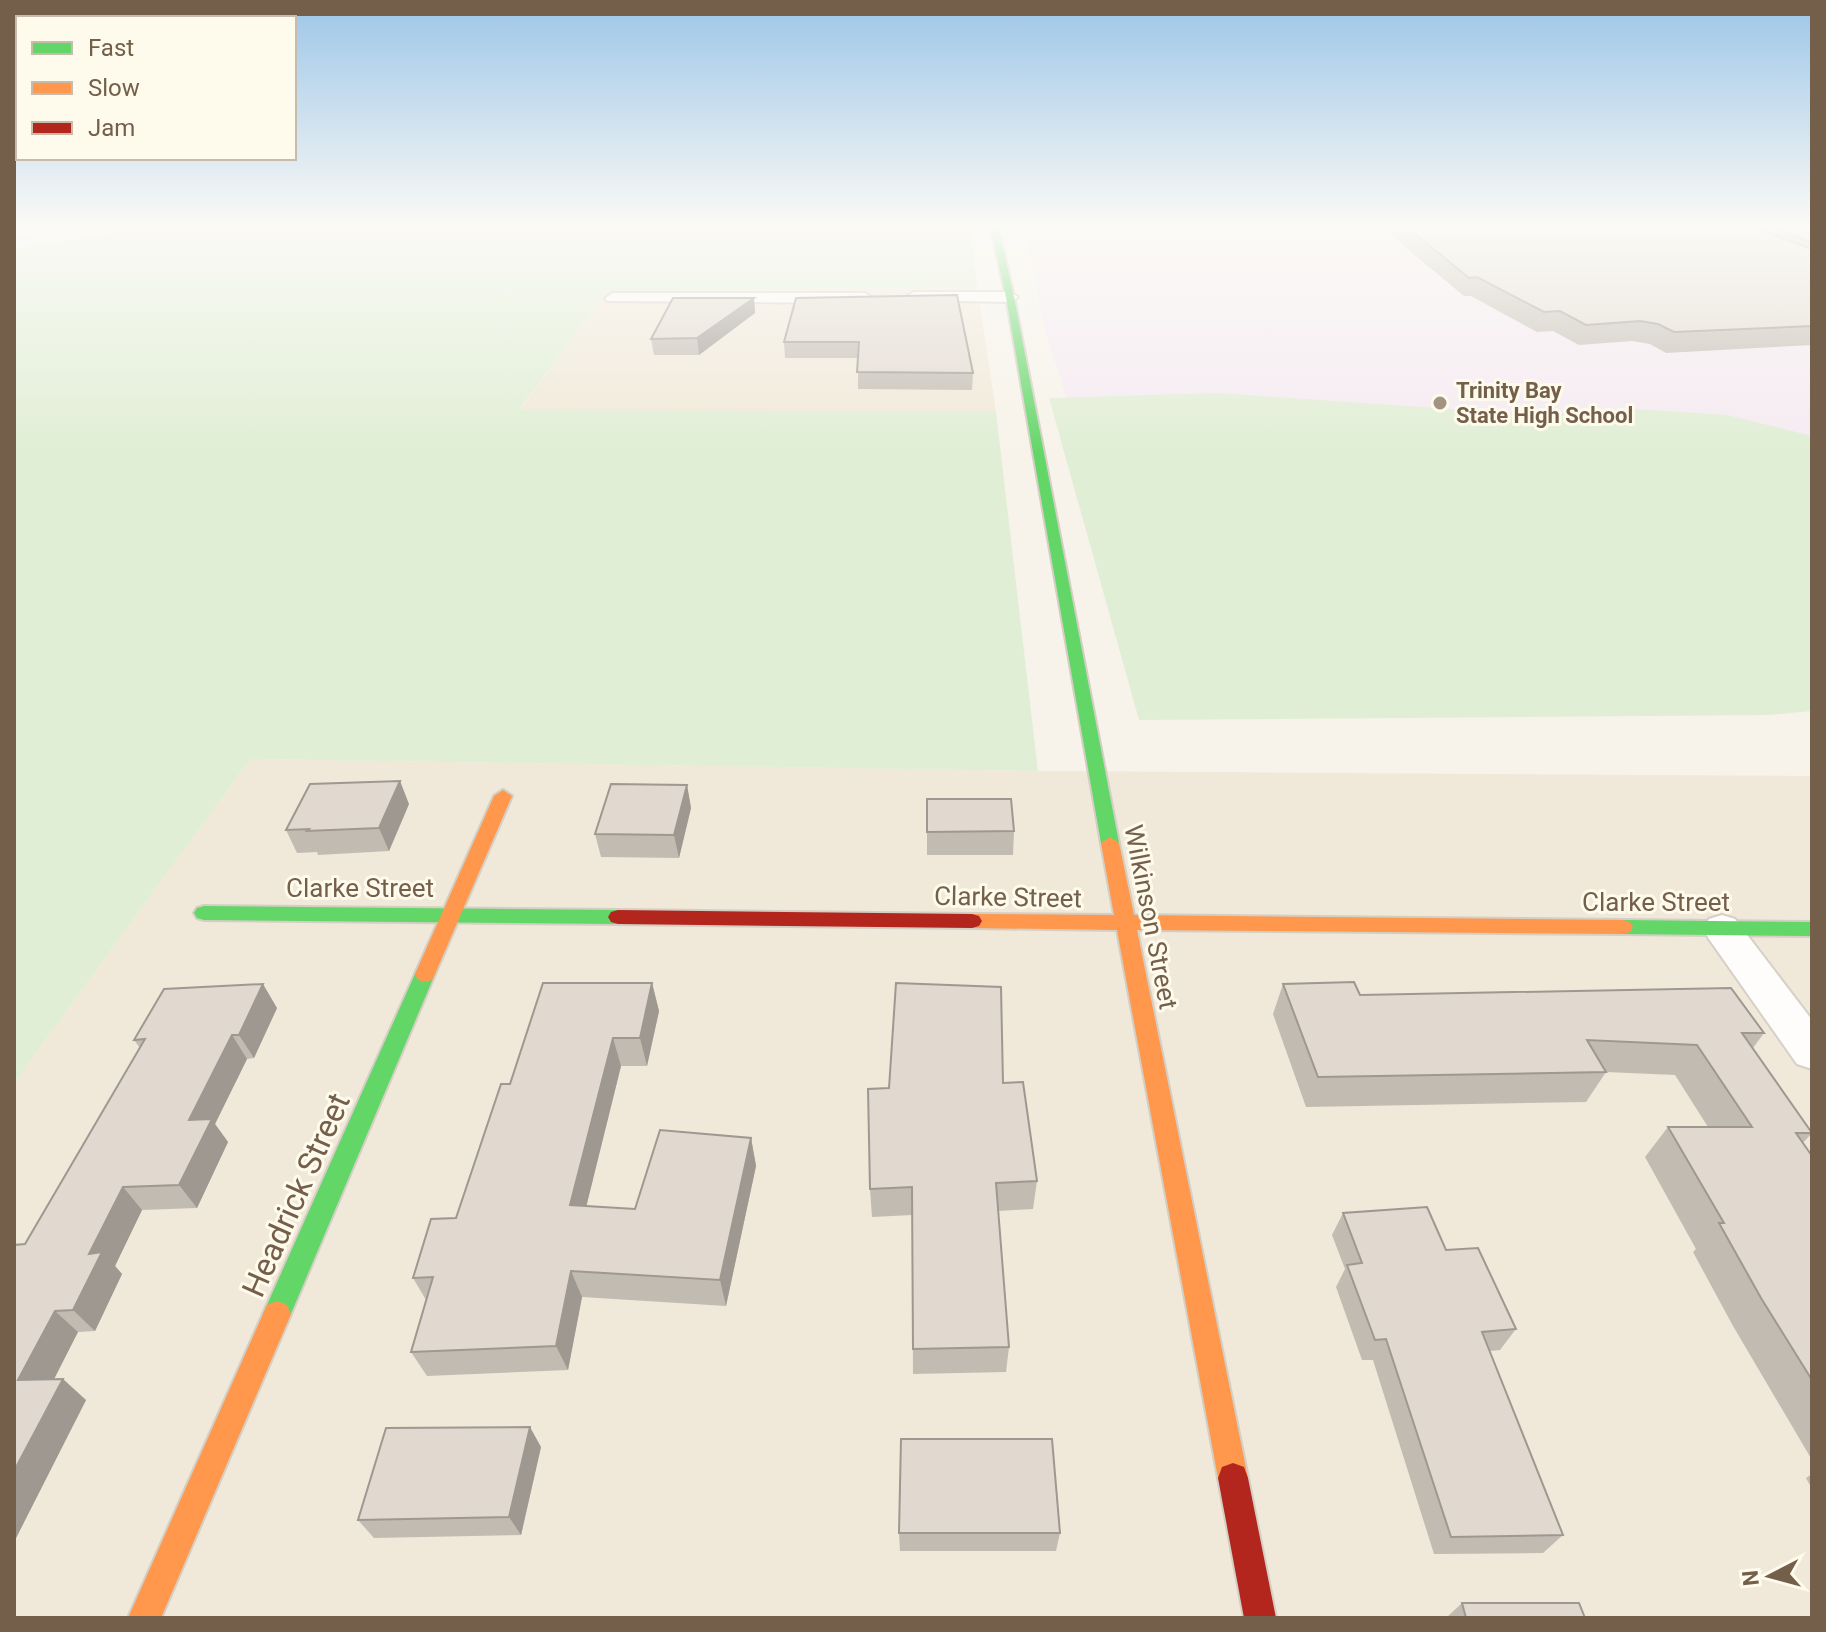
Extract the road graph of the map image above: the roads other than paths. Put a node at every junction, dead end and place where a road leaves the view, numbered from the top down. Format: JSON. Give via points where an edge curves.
{"nodes":[{"id":1,"x":1011,"y":301,"type":"edge"},
{"id":2,"x":503,"y":796,"type":"dead end"},
{"id":3,"x":204,"y":913,"type":"dead end"},
{"id":4,"x":452,"y":914,"type":"junction"},
{"id":5,"x":1125,"y":924,"type":"junction"},
{"id":6,"x":1722,"y":929,"type":"junction"},
{"id":7,"x":1812,"y":929,"type":"edge"},
{"id":8,"x":1812,"y":1052,"type":"edge"},
{"id":9,"x":144,"y":1618,"type":"edge"},
{"id":10,"x":1260,"y":1618,"type":"edge"}],
"edges":[{"from":1,"to":5,"type":"street","name":"Wilkinson Street"},
{"from":2,"to":4,"type":"street","name":"Headrick Street"},
{"from":3,"to":4,"type":"street","name":"Clarke Street"},
{"from":4,"to":5,"type":"street","name":"Clarke Street"},
{"from":4,"to":9,"type":"street","name":"Headrick Street"},
{"from":5,"to":6,"type":"street","name":"Clarke Street"},
{"from":5,"to":10,"type":"street","name":"Wilkinson Street"},
{"from":6,"to":7,"type":"street","name":"Clarke Street"},
{"from":6,"to":8,"type":"street"}]}
